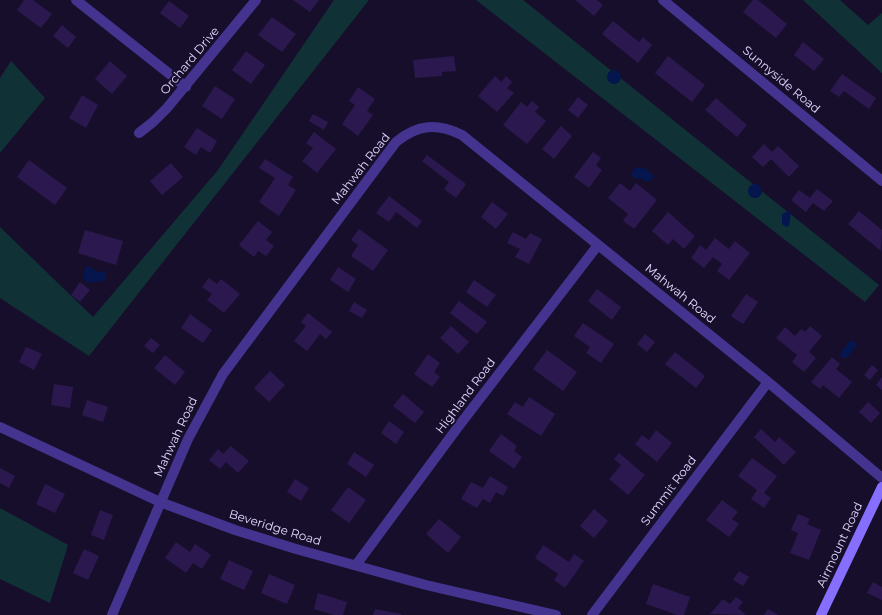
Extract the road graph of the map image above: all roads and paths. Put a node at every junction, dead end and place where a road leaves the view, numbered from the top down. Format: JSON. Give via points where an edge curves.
{"nodes":[{"id":1,"x":76,"y":0,"type":"edge"},
{"id":2,"x":256,"y":0,"type":"edge"},
{"id":3,"x":664,"y":0,"type":"edge"},
{"id":4,"x":186,"y":87,"type":"junction"},
{"id":5,"x":138,"y":133,"type":"dead end"},
{"id":6,"x":882,"y":180,"type":"edge"},
{"id":7,"x":598,"y":245,"type":"junction"},
{"id":8,"x":768,"y":382,"type":"junction"},
{"id":9,"x":0,"y":427,"type":"edge"},
{"id":10,"x":882,"y":478,"type":"edge"},
{"id":11,"x":882,"y":487,"type":"edge"},
{"id":12,"x":160,"y":502,"type":"junction"},
{"id":13,"x":356,"y":565,"type":"junction"},
{"id":14,"x":112,"y":615,"type":"edge"},
{"id":15,"x":556,"y":615,"type":"edge"},
{"id":16,"x":592,"y":615,"type":"edge"},
{"id":17,"x":822,"y":615,"type":"edge"}],
"edges":[{"from":1,"to":4,"type":"street"},
{"from":2,"to":4,"type":"street","name":"Orchard Drive"},
{"from":3,"to":6,"type":"street","name":"Sunnyside Road"},
{"from":4,"to":5,"type":"street","name":"Orchard Drive","via":[[153,122]]},
{"from":7,"to":8,"type":"street","name":"Mahwah Road"},
{"from":7,"to":12,"type":"street","name":"Mahwah Road","via":[[462,135],[440,127],[421,128],[404,136],[396,142],[223,374],[188,439]]},
{"from":7,"to":13,"type":"street","name":"Highland Road"},
{"from":8,"to":10,"type":"street","name":"Mahwah Road"},
{"from":8,"to":16,"type":"street","name":"Summit Road"},
{"from":9,"to":12,"type":"street","name":"Beveridge Road"},
{"from":11,"to":17,"type":"street","name":"Airmount Road"},
{"from":12,"to":13,"type":"street","name":"Beveridge Road","via":[[235,530]]},
{"from":12,"to":14,"type":"street","name":"Mahwah Road"},
{"from":13,"to":15,"type":"street","name":"Beveridge Road","via":[[426,585]]}]}
